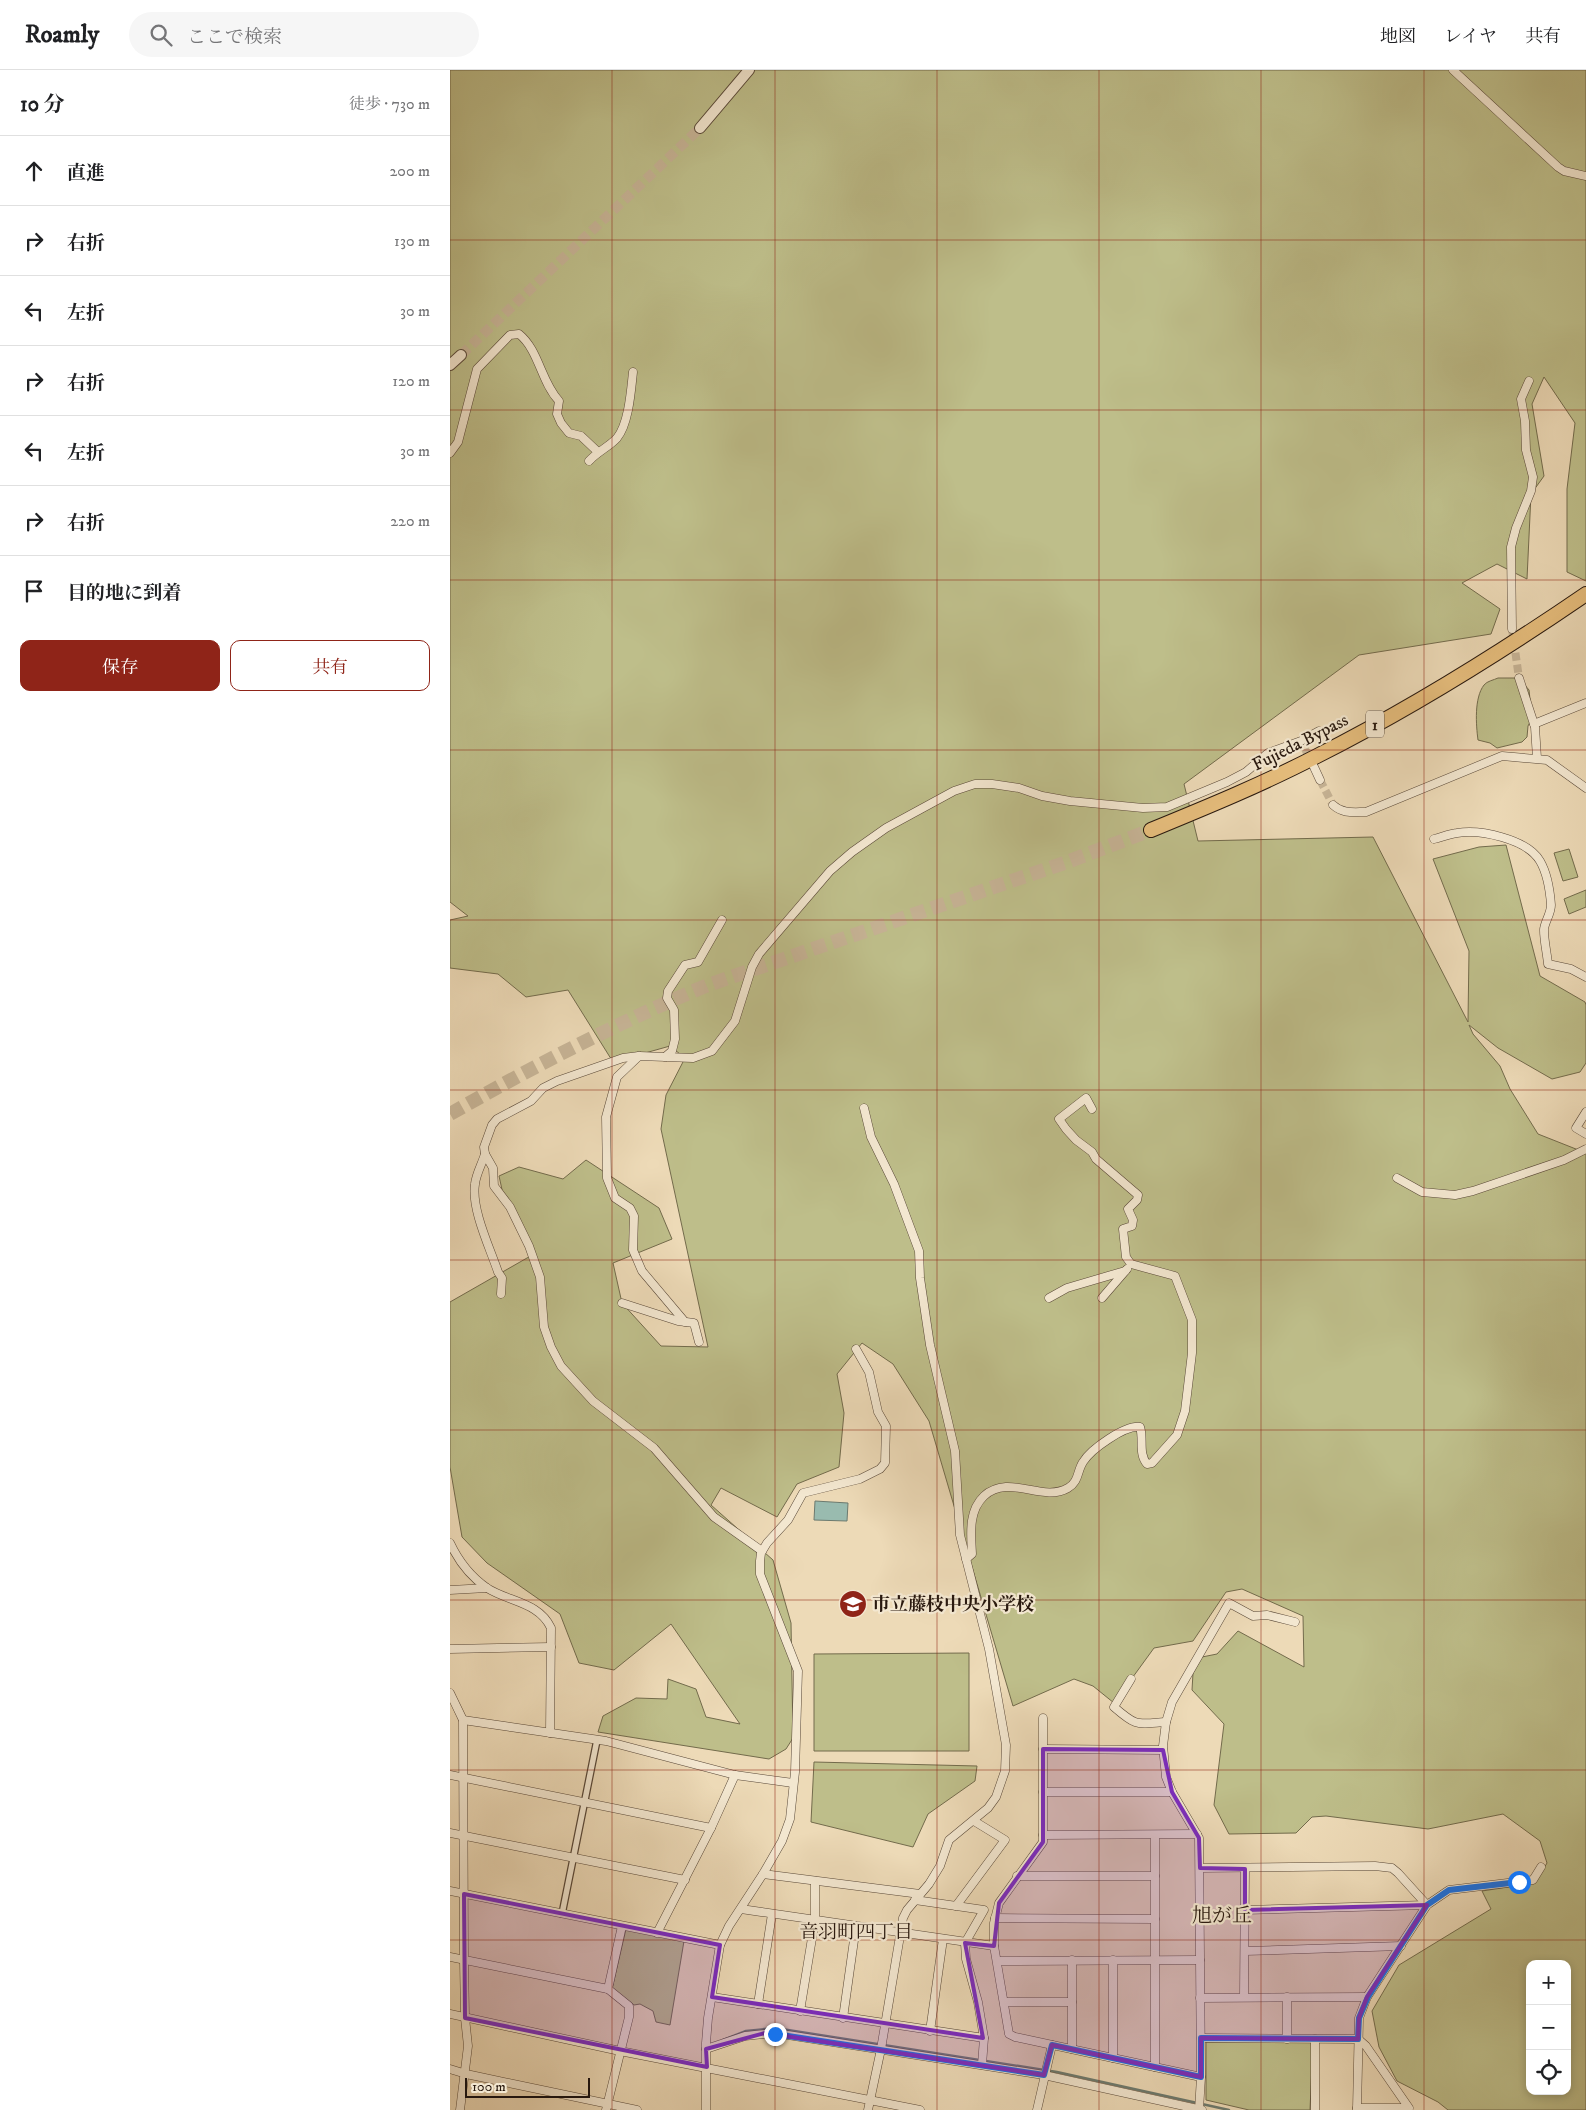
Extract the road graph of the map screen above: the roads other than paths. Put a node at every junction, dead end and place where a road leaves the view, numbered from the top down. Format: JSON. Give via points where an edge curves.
{"nodes":[{"id":1,"x":749,"y":70,"type":"edge"},
{"id":2,"x":1453,"y":70,"type":"edge"},
{"id":3,"x":700,"y":128,"type":"tunnel mouth"},
{"id":4,"x":1586,"y":176,"type":"edge"},
{"id":5,"x":461,"y":355,"type":"tunnel mouth"},
{"id":6,"x":450,"y":365,"type":"edge"},
{"id":7,"x":633,"y":372,"type":"dead end"},
{"id":8,"x":1529,"y":381,"type":"dead end"},
{"id":9,"x":450,"y":452,"type":"edge"},
{"id":10,"x":598,"y":452,"type":"junction"},
{"id":11,"x":589,"y":460,"type":"dead end"},
{"id":12,"x":1586,"y":594,"type":"edge"},
{"id":13,"x":1512,"y":629,"type":"tunnel mouth"},
{"id":14,"x":1520,"y":678,"type":"tunnel mouth"},
{"id":15,"x":1586,"y":703,"type":"edge"},
{"id":16,"x":1534,"y":724,"type":"junction"},
{"id":17,"x":1319,"y":731,"type":"dead end"},
{"id":18,"x":1301,"y":741,"type":"junction"},
{"id":19,"x":1305,"y":749,"type":"tunnel mouth"},
{"id":20,"x":1537,"y":758,"type":"junction"},
{"id":21,"x":1314,"y":767,"type":"tunnel mouth"},
{"id":22,"x":1320,"y":780,"type":"tunnel mouth"},
{"id":23,"x":1586,"y":788,"type":"edge"},
{"id":24,"x":1333,"y":805,"type":"dead end"},
{"id":25,"x":1151,"y":830,"type":"tunnel mouth"},
{"id":26,"x":1434,"y":839,"type":"dead end"},
{"id":27,"x":722,"y":920,"type":"dead end"},
{"id":28,"x":1586,"y":977,"type":"edge"},
{"id":29,"x":638,"y":1056,"type":"junction"},
{"id":30,"x":665,"y":1057,"type":"junction"},
{"id":31,"x":864,"y":1108,"type":"dead end"},
{"id":32,"x":1092,"y":1109,"type":"dead end"},
{"id":33,"x":1586,"y":1112,"type":"edge"},
{"id":34,"x":1586,"y":1134,"type":"edge"},
{"id":35,"x":1586,"y":1149,"type":"edge"},
{"id":36,"x":485,"y":1154,"type":"junction"},
{"id":37,"x":1397,"y":1178,"type":"dead end"},
{"id":38,"x":1131,"y":1264,"type":"junction"},
{"id":39,"x":1125,"y":1271,"type":"junction"},
{"id":40,"x":501,"y":1294,"type":"dead end"},
{"id":41,"x":1049,"y":1298,"type":"dead end"},
{"id":42,"x":1102,"y":1298,"type":"dead end"},
{"id":43,"x":622,"y":1303,"type":"dead end"},
{"id":44,"x":685,"y":1322,"type":"junction"},
{"id":45,"x":699,"y":1342,"type":"dead end"},
{"id":46,"x":856,"y":1349,"type":"dead end"},
{"id":47,"x":450,"y":1543,"type":"edge"},
{"id":48,"x":762,"y":1551,"type":"junction"},
{"id":49,"x":966,"y":1559,"type":"junction"},
{"id":50,"x":487,"y":1588,"type":"junction"},
{"id":51,"x":450,"y":1590,"type":"edge"},
{"id":52,"x":1295,"y":1622,"type":"dead end"},
{"id":53,"x":551,"y":1647,"type":"junction"},
{"id":54,"x":450,"y":1649,"type":"edge"},
{"id":55,"x":1131,"y":1679,"type":"dead end"},
{"id":56,"x":450,"y":1694,"type":"edge"},
{"id":57,"x":454,"y":1709,"type":"edge"},
{"id":58,"x":1042,"y":1718,"type":"dead end"},
{"id":59,"x":464,"y":1720,"type":"junction"},
{"id":60,"x":1166,"y":1722,"type":"junction"},
{"id":61,"x":550,"y":1733,"type":"junction"},
{"id":62,"x":597,"y":1740,"type":"junction"},
{"id":63,"x":1043,"y":1750,"type":"junction"},
{"id":64,"x":1164,"y":1750,"type":"junction"},
{"id":65,"x":450,"y":1775,"type":"edge"},
{"id":66,"x":735,"y":1775,"type":"junction"},
{"id":67,"x":463,"y":1778,"type":"junction"},
{"id":68,"x":793,"y":1782,"type":"junction"},
{"id":69,"x":1043,"y":1792,"type":"junction"},
{"id":70,"x":1172,"y":1792,"type":"junction"},
{"id":71,"x":584,"y":1802,"type":"junction"},
{"id":72,"x":974,"y":1821,"type":"junction"},
{"id":73,"x":711,"y":1828,"type":"junction"},
{"id":74,"x":450,"y":1833,"type":"edge"},
{"id":75,"x":1155,"y":1834,"type":"junction"},
{"id":76,"x":1197,"y":1834,"type":"junction"},
{"id":77,"x":1043,"y":1835,"type":"junction"},
{"id":78,"x":463,"y":1836,"type":"junction"},
{"id":79,"x":572,"y":1858,"type":"junction"},
{"id":80,"x":1541,"y":1867,"type":"dead end"},
{"id":81,"x":1200,"y":1868,"type":"junction"},
{"id":82,"x":1245,"y":1869,"type":"junction"},
{"id":83,"x":763,"y":1874,"type":"junction"},
{"id":84,"x":1017,"y":1876,"type":"junction"},
{"id":85,"x":1155,"y":1876,"type":"junction"},
{"id":86,"x":685,"y":1880,"type":"junction"},
{"id":87,"x":815,"y":1881,"type":"junction"},
{"id":88,"x":450,"y":1891,"type":"edge"},
{"id":89,"x":464,"y":1894,"type":"junction"},
{"id":90,"x":918,"y":1897,"type":"junction"},
{"id":91,"x":1427,"y":1905,"type":"junction"},
{"id":92,"x":956,"y":1906,"type":"junction"},
{"id":93,"x":741,"y":1909,"type":"junction"},
{"id":94,"x":1245,"y":1910,"type":"junction"},
{"id":95,"x":562,"y":1914,"type":"junction"},
{"id":96,"x":772,"y":1914,"type":"junction"},
{"id":97,"x":994,"y":1918,"type":"junction"},
{"id":98,"x":1155,"y":1919,"type":"junction"},
{"id":99,"x":815,"y":1920,"type":"junction"},
{"id":100,"x":622,"y":1926,"type":"junction"},
{"id":101,"x":856,"y":1926,"type":"junction"},
{"id":102,"x":657,"y":1933,"type":"junction"},
{"id":103,"x":900,"y":1933,"type":"junction"},
{"id":104,"x":943,"y":1939,"type":"junction"},
{"id":105,"x":965,"y":1943,"type":"junction"},
{"id":106,"x":720,"y":1945,"type":"junction"},
{"id":107,"x":994,"y":1946,"type":"junction"},
{"id":108,"x":1401,"y":1946,"type":"junction"},
{"id":109,"x":1245,"y":1951,"type":"junction"},
{"id":110,"x":450,"y":1957,"type":"edge"},
{"id":111,"x":464,"y":1960,"type":"junction"},
{"id":112,"x":1072,"y":1960,"type":"junction"},
{"id":113,"x":1113,"y":1960,"type":"junction"},
{"id":114,"x":1155,"y":1960,"type":"junction"},
{"id":115,"x":1200,"y":1960,"type":"junction"},
{"id":116,"x":998,"y":1961,"type":"junction"},
{"id":117,"x":608,"y":1989,"type":"junction"},
{"id":118,"x":712,"y":1997,"type":"junction"},
{"id":119,"x":1244,"y":1997,"type":"junction"},
{"id":120,"x":1287,"y":1997,"type":"junction"},
{"id":121,"x":1368,"y":1997,"type":"junction"},
{"id":122,"x":1200,"y":1998,"type":"junction"},
{"id":123,"x":1004,"y":2002,"type":"junction"},
{"id":124,"x":1072,"y":2002,"type":"junction"},
{"id":125,"x":758,"y":2004,"type":"junction"},
{"id":126,"x":800,"y":2011,"type":"junction"},
{"id":127,"x":450,"y":2014,"type":"edge"},
{"id":128,"x":465,"y":2018,"type":"junction"},
{"id":129,"x":843,"y":2018,"type":"junction"},
{"id":130,"x":885,"y":2024,"type":"junction"},
{"id":131,"x":930,"y":2031,"type":"junction"},
{"id":132,"x":984,"y":2038,"type":"junction"},
{"id":133,"x":1201,"y":2038,"type":"junction"},
{"id":134,"x":1287,"y":2039,"type":"junction"},
{"id":135,"x":1315,"y":2039,"type":"junction"},
{"id":136,"x":1358,"y":2039,"type":"junction"},
{"id":137,"x":1052,"y":2045,"type":"junction"},
{"id":138,"x":706,"y":2049,"type":"junction"},
{"id":139,"x":881,"y":2049,"type":"junction"},
{"id":140,"x":1072,"y":2049,"type":"junction"},
{"id":141,"x":620,"y":2051,"type":"junction"},
{"id":142,"x":1113,"y":2058,"type":"junction"},
{"id":143,"x":982,"y":2065,"type":"junction"},
{"id":144,"x":707,"y":2066,"type":"junction"},
{"id":145,"x":1155,"y":2067,"type":"junction"},
{"id":146,"x":450,"y":2069,"type":"edge"},
{"id":147,"x":466,"y":2074,"type":"junction"},
{"id":148,"x":1044,"y":2075,"type":"junction"},
{"id":149,"x":1201,"y":2077,"type":"junction"},
{"id":150,"x":870,"y":2100,"type":"junction"},
{"id":151,"x":607,"y":2107,"type":"edge"},
{"id":152,"x":1357,"y":2109,"type":"edge"},
{"id":153,"x":460,"y":2110,"type":"edge"},
{"id":154,"x":637,"y":2110,"type":"edge"},
{"id":155,"x":706,"y":2110,"type":"edge"},
{"id":156,"x":868,"y":2110,"type":"edge"},
{"id":157,"x":920,"y":2110,"type":"edge"},
{"id":158,"x":1037,"y":2110,"type":"edge"},
{"id":159,"x":1200,"y":2110,"type":"edge"},
{"id":160,"x":1315,"y":2110,"type":"edge"}],
"edges":[{"from":1,"to":3,"type":"street"},
{"from":2,"to":4,"type":"street","via":[[1558,167]]},
{"from":5,"to":6,"type":"street"},
{"from":7,"to":10,"type":"street","via":[[625,422],[617,438]]},
{"from":8,"to":13,"type":"street","via":[[1521,399],[1532,477],[1531,491],[1511,547]]},
{"from":9,"to":10,"type":"street","via":[[458,442],[477,369],[510,335],[519,334],[527,341],[552,394],[559,401],[557,414],[561,423],[569,433],[581,436]]},
{"from":10,"to":11,"type":"street"},
{"from":12,"to":25,"type":"highway","name":"Fujieda Bypass","number":"1","via":[[1458,677],[1317,756]]},
{"from":14,"to":16,"type":"street"},
{"from":15,"to":16,"type":"street"},
{"from":16,"to":20,"type":"street"},
{"from":17,"to":18,"type":"street"},
{"from":18,"to":19,"type":"street"},
{"from":18,"to":30,"type":"street","via":[[1268,753],[1246,772],[1227,782],[1167,807],[1070,801],[992,784],[975,784],[954,790],[886,828],[830,871],[759,954],[734,1021],[712,1051],[693,1058]]},
{"from":20,"to":23,"type":"street","via":[[1547,760]]},
{"from":20,"to":24,"type":"street","via":[[1495,757],[1366,812],[1348,812]]},
{"from":21,"to":22,"type":"street"},
{"from":26,"to":28,"type":"street","via":[[1458,832],[1487,834],[1515,841],[1531,850],[1546,872],[1551,906],[1544,928],[1548,964],[1571,969]]},
{"from":27,"to":30,"type":"street","via":[[698,962],[685,965],[668,991],[667,998],[674,1010],[675,1039],[672,1051]]},
{"from":29,"to":30,"type":"street"},
{"from":29,"to":36,"type":"street","via":[[543,1088],[531,1101],[497,1119],[487,1137]]},
{"from":29,"to":44,"type":"street","via":[[617,1077],[606,1117],[606,1178],[615,1198],[630,1208],[634,1216],[633,1250],[642,1272]]},
{"from":31,"to":49,"type":"street","via":[[871,1137],[894,1184],[919,1251],[930,1345],[955,1452],[958,1521]]},
{"from":32,"to":38,"type":"street","via":[[1086,1098],[1059,1118],[1076,1140],[1138,1195],[1128,1209],[1132,1226],[1123,1229],[1126,1257]]},
{"from":33,"to":34,"type":"street","via":[[1576,1128]]},
{"from":35,"to":37,"type":"street","via":[[1564,1160],[1455,1195],[1422,1192]]},
{"from":36,"to":40,"type":"street","via":[[474,1194],[502,1278]]},
{"from":36,"to":48,"type":"street","via":[[493,1168],[494,1186],[510,1207],[529,1246],[540,1277],[544,1327],[561,1366],[593,1401],[654,1448],[714,1518]]},
{"from":38,"to":39,"type":"street"},
{"from":38,"to":49,"type":"street","via":[[1175,1276],[1192,1320],[1192,1353],[1185,1411],[1176,1436],[1152,1463],[1147,1464],[1142,1454],[1140,1427],[1134,1426],[1111,1437],[1091,1453],[1082,1462],[1070,1487],[1050,1493],[1014,1487],[994,1490],[976,1506],[972,1519],[972,1554]]},
{"from":39,"to":41,"type":"street","via":[[1067,1288]]},
{"from":39,"to":42,"type":"street"},
{"from":43,"to":44,"type":"street"},
{"from":44,"to":45,"type":"street","via":[[694,1323]]},
{"from":46,"to":48,"type":"street","via":[[869,1372],[878,1412],[886,1426],[885,1463],[860,1479],[803,1493],[788,1520]]},
{"from":47,"to":50,"type":"street","via":[[456,1557]]},
{"from":48,"to":68,"type":"street","via":[[760,1574],[798,1672]]},
{"from":49,"to":72,"type":"street","via":[[989,1649],[1006,1746],[1001,1787],[988,1808]]},
{"from":50,"to":51,"type":"street"},
{"from":50,"to":53,"type":"street","via":[[534,1608],[546,1618],[551,1628]]},
{"from":52,"to":60,"type":"street","via":[[1267,1615],[1253,1616],[1229,1603],[1172,1702]]},
{"from":53,"to":54,"type":"street"},
{"from":53,"to":61,"type":"street"},
{"from":55,"to":60,"type":"street","via":[[1114,1708],[1137,1724]]},
{"from":56,"to":57,"type":"street"},
{"from":57,"to":59,"type":"street"},
{"from":58,"to":63,"type":"street"},
{"from":59,"to":61,"type":"street"},
{"from":59,"to":67,"type":"street"},
{"from":60,"to":64,"type":"street"},
{"from":61,"to":62,"type":"street"},
{"from":62,"to":66,"type":"street"},
{"from":62,"to":71,"type":"street"},
{"from":63,"to":64,"type":"street"},
{"from":63,"to":69,"type":"street"},
{"from":64,"to":70,"type":"street","via":[[1166,1777]]},
{"from":65,"to":67,"type":"street"},
{"from":66,"to":68,"type":"street"},
{"from":66,"to":73,"type":"street"},
{"from":67,"to":71,"type":"street"},
{"from":67,"to":78,"type":"street"},
{"from":68,"to":83,"type":"street","via":[[790,1819],[782,1841]]},
{"from":69,"to":70,"type":"street"},
{"from":69,"to":77,"type":"street"},
{"from":70,"to":76,"type":"street"},
{"from":71,"to":73,"type":"street"},
{"from":71,"to":79,"type":"street"},
{"from":72,"to":90,"type":"street","via":[[949,1840],[940,1866]]},
{"from":72,"to":92,"type":"street","via":[[1005,1840]]},
{"from":73,"to":86,"type":"street"},
{"from":74,"to":78,"type":"street"},
{"from":75,"to":76,"type":"street"},
{"from":75,"to":77,"type":"street"},
{"from":75,"to":85,"type":"street"},
{"from":76,"to":81,"type":"street","via":[[1200,1838]]},
{"from":77,"to":84,"type":"street","via":[[1043,1842]]},
{"from":78,"to":79,"type":"street"},
{"from":78,"to":89,"type":"street"},
{"from":79,"to":86,"type":"street"},
{"from":79,"to":95,"type":"street"},
{"from":80,"to":91,"type":"street","via":[[1533,1880],[1449,1890]]},
{"from":81,"to":82,"type":"street"},
{"from":81,"to":115,"type":"street"},
{"from":82,"to":91,"type":"street","via":[[1392,1868]]},
{"from":82,"to":94,"type":"street"},
{"from":83,"to":87,"type":"street"},
{"from":83,"to":93,"type":"street"},
{"from":84,"to":85,"type":"street"},
{"from":84,"to":97,"type":"street","via":[[998,1903]]},
{"from":85,"to":98,"type":"street"},
{"from":86,"to":102,"type":"street"},
{"from":87,"to":90,"type":"street"},
{"from":87,"to":99,"type":"street"},
{"from":88,"to":89,"type":"street"},
{"from":89,"to":95,"type":"street"},
{"from":89,"to":111,"type":"street"},
{"from":90,"to":92,"type":"street"},
{"from":90,"to":103,"type":"street","via":[[903,1918]]},
{"from":91,"to":94,"type":"street"},
{"from":91,"to":108,"type":"street"},
{"from":92,"to":105,"type":"street","via":[[984,1910]]},
{"from":93,"to":96,"type":"street"},
{"from":93,"to":106,"type":"street"},
{"from":94,"to":109,"type":"street"},
{"from":95,"to":100,"type":"street"},
{"from":96,"to":99,"type":"street"},
{"from":96,"to":125,"type":"street"},
{"from":97,"to":98,"type":"street"},
{"from":97,"to":107,"type":"street"},
{"from":98,"to":114,"type":"street"},
{"from":99,"to":101,"type":"street"},
{"from":99,"to":126,"type":"street"},
{"from":100,"to":102,"type":"street"},
{"from":100,"to":117,"type":"street"},
{"from":101,"to":103,"type":"street"},
{"from":101,"to":129,"type":"street"},
{"from":102,"to":106,"type":"street"},
{"from":103,"to":104,"type":"street"},
{"from":103,"to":130,"type":"street"},
{"from":104,"to":105,"type":"street"},
{"from":104,"to":131,"type":"street"},
{"from":105,"to":107,"type":"street"},
{"from":105,"to":132,"type":"street"},
{"from":106,"to":118,"type":"street"},
{"from":107,"to":116,"type":"street"},
{"from":108,"to":109,"type":"street"},
{"from":108,"to":121,"type":"street"},
{"from":109,"to":119,"type":"street"},
{"from":110,"to":111,"type":"street"},
{"from":111,"to":117,"type":"street"},
{"from":111,"to":128,"type":"street"},
{"from":112,"to":113,"type":"street"},
{"from":112,"to":116,"type":"street"},
{"from":112,"to":124,"type":"street"},
{"from":113,"to":114,"type":"street"},
{"from":113,"to":142,"type":"street"},
{"from":114,"to":115,"type":"street"},
{"from":114,"to":145,"type":"street"},
{"from":115,"to":122,"type":"street"},
{"from":116,"to":123,"type":"street"},
{"from":117,"to":141,"type":"street","via":[[629,2006]]},
{"from":118,"to":125,"type":"street"},
{"from":118,"to":138,"type":"street"},
{"from":119,"to":120,"type":"street"},
{"from":119,"to":122,"type":"street"},
{"from":120,"to":121,"type":"street"},
{"from":120,"to":134,"type":"street"},
{"from":121,"to":136,"type":"street","via":[[1359,2018]]},
{"from":122,"to":133,"type":"street"},
{"from":123,"to":124,"type":"street"},
{"from":123,"to":137,"type":"street","via":[[1009,2034]]},
{"from":124,"to":140,"type":"street"},
{"from":125,"to":126,"type":"street"},
{"from":126,"to":129,"type":"street"},
{"from":127,"to":128,"type":"street"},
{"from":128,"to":141,"type":"street"},
{"from":128,"to":147,"type":"street"},
{"from":129,"to":130,"type":"street"},
{"from":130,"to":131,"type":"street"},
{"from":130,"to":139,"type":"street"},
{"from":131,"to":132,"type":"street"},
{"from":132,"to":143,"type":"street"},
{"from":133,"to":134,"type":"street"},
{"from":133,"to":149,"type":"street"},
{"from":134,"to":135,"type":"street"},
{"from":135,"to":136,"type":"street"},
{"from":135,"to":160,"type":"street"},
{"from":136,"to":152,"type":"street"},
{"from":136,"to":152,"type":"street","via":[[1409,2108]]},
{"from":137,"to":140,"type":"street"},
{"from":137,"to":148,"type":"street"},
{"from":138,"to":139,"type":"street","via":[[765,2033]]},
{"from":138,"to":144,"type":"street"},
{"from":139,"to":143,"type":"street"},
{"from":139,"to":150,"type":"street"},
{"from":140,"to":142,"type":"street"},
{"from":141,"to":144,"type":"street"},
{"from":141,"to":151,"type":"street"},
{"from":142,"to":145,"type":"street"},
{"from":143,"to":148,"type":"street"},
{"from":144,"to":150,"type":"street"},
{"from":144,"to":155,"type":"street"},
{"from":145,"to":149,"type":"street"},
{"from":146,"to":147,"type":"street"},
{"from":147,"to":151,"type":"street"},
{"from":147,"to":153,"type":"street"},
{"from":148,"to":158,"type":"street"},
{"from":148,"to":159,"type":"street"},
{"from":149,"to":159,"type":"street"},
{"from":150,"to":156,"type":"street"},
{"from":150,"to":157,"type":"street"},
{"from":151,"to":154,"type":"street"}]}
